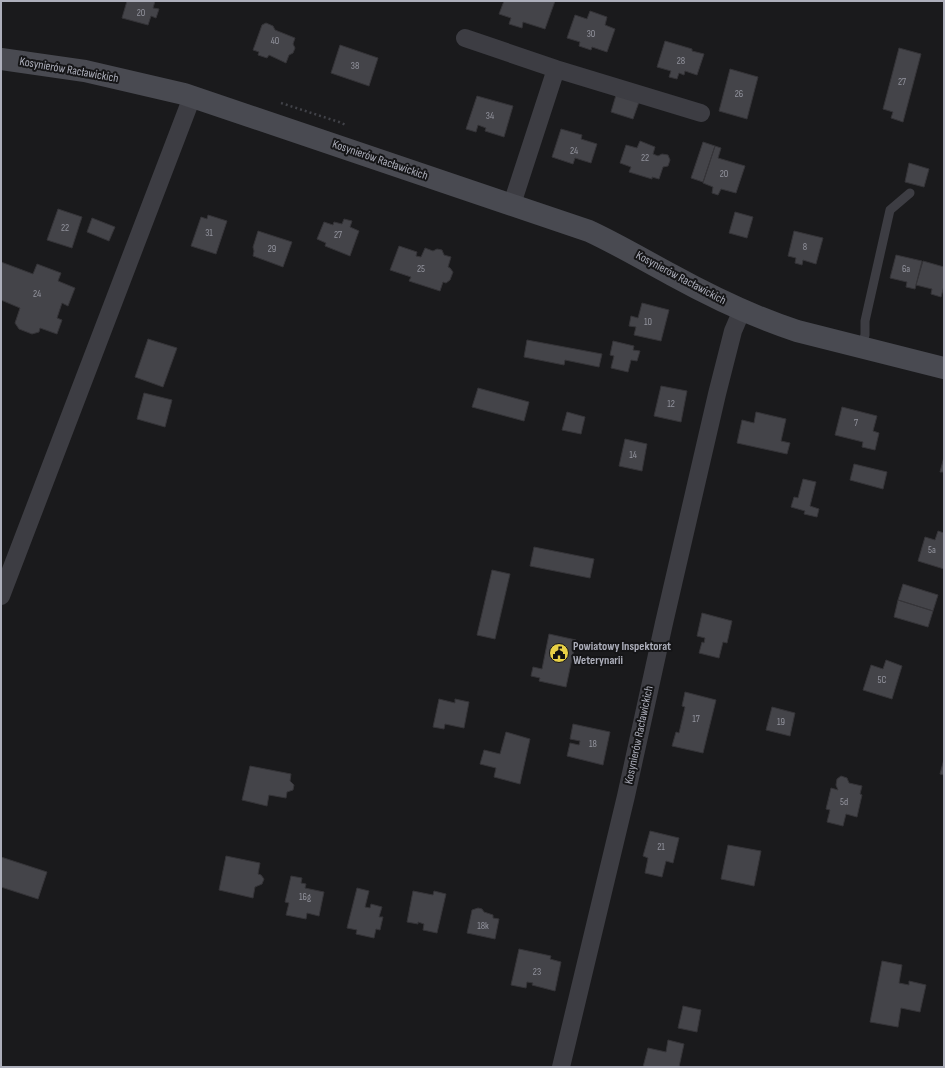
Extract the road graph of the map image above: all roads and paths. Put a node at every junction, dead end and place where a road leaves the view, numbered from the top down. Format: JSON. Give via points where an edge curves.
{"nodes":[{"id":1,"x":465,"y":38,"type":"dead end"},
{"id":2,"x":1,"y":59,"type":"edge"},
{"id":3,"x":556,"y":69,"type":"junction"},
{"id":4,"x":192,"y":96,"type":"junction"},
{"id":5,"x":701,"y":113,"type":"dead end"},
{"id":6,"x":910,"y":192,"type":"dead end"},
{"id":7,"x":512,"y":204,"type":"junction"},
{"id":8,"x":742,"y":310,"type":"junction"},
{"id":9,"x":861,"y":347,"type":"junction"},
{"id":10,"x":944,"y":368,"type":"edge"},
{"id":11,"x":1,"y":596,"type":"edge"},
{"id":12,"x":561,"y":1067,"type":"edge"}],
"edges":[{"from":1,"to":3,"type":"street"},
{"from":2,"to":4,"type":"street","name":"Kosynierów Racławickich","via":[[85,71]]},
{"from":3,"to":5,"type":"street"},
{"from":3,"to":7,"type":"street"},
{"from":4,"to":7,"type":"street","name":"Kosynierów Racławickich"},
{"from":4,"to":11,"type":"street"},
{"from":6,"to":9,"type":"lane","via":[[890,210]]},
{"from":7,"to":8,"type":"street","name":"Kosynierów Racławickich","via":[[618,244]]},
{"from":8,"to":9,"type":"street","name":"Kosynierów Racławickich","via":[[797,331]]},
{"from":8,"to":12,"type":"street","name":"Kosynierów Racławickich","via":[[733,331],[717,394],[626,796]]},
{"from":9,"to":10,"type":"street","name":"Kosynierów Racławickich"}]}
